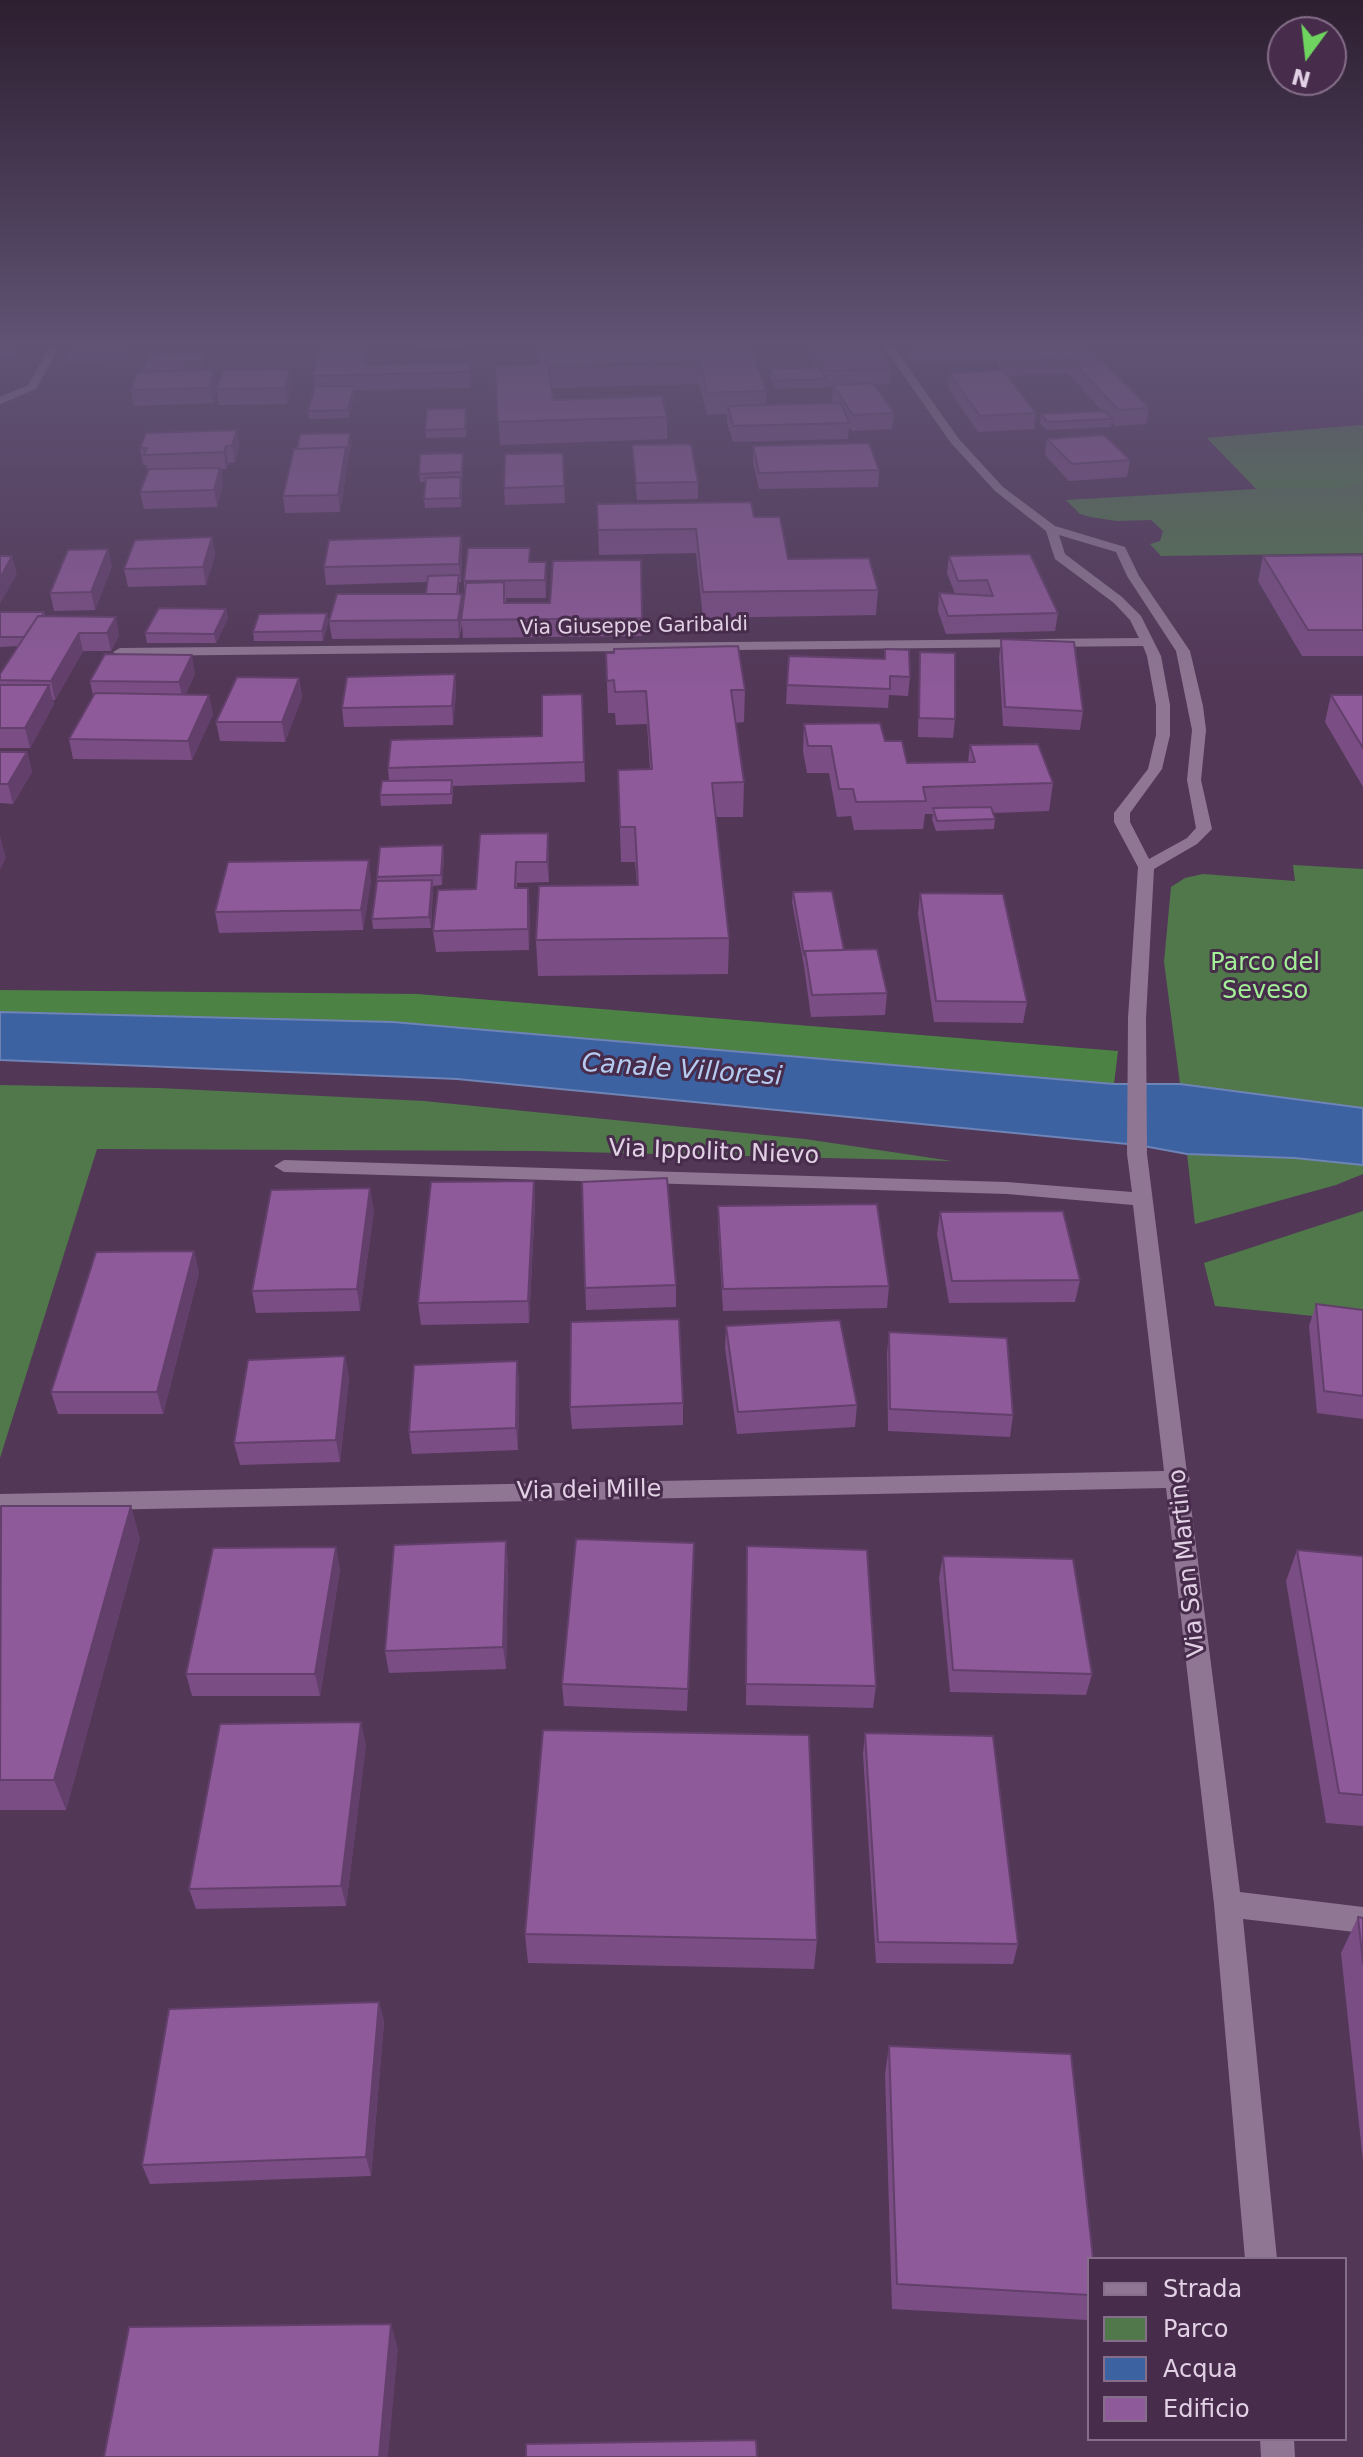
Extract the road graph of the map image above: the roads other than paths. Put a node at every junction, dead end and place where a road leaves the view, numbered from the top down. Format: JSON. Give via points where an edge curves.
{"nodes":[{"id":1,"x":973,"y":461,"type":"edge"},
{"id":2,"x":1051,"y":529,"type":"junction"},
{"id":3,"x":1149,"y":642,"type":"junction"},
{"id":4,"x":120,"y":652,"type":"edge"},
{"id":5,"x":1146,"y":867,"type":"junction"},
{"id":6,"x":284,"y":1166,"type":"dead end"},
{"id":7,"x":1143,"y":1199,"type":"junction"},
{"id":8,"x":1179,"y":1479,"type":"junction"},
{"id":9,"x":0,"y":1503,"type":"edge"},
{"id":10,"x":1228,"y":1904,"type":"junction"},
{"id":11,"x":1363,"y":1920,"type":"edge"},
{"id":12,"x":1261,"y":2257,"type":"edge"}],
"edges":[{"from":1,"to":2,"type":"street","via":[[999,489]]},
{"from":2,"to":3,"type":"street","via":[[1059,556],[1118,600]]},
{"from":2,"to":5,"type":"street","via":[[1121,550],[1140,588],[1168,625],[1190,673],[1199,730],[1194,780],[1204,829]]},
{"from":3,"to":4,"type":"street","name":"Via Giuseppe Garibaldi"},
{"from":3,"to":5,"type":"street","via":[[1159,681],[1163,735],[1155,769],[1122,813]]},
{"from":5,"to":7,"type":"street","name":"Via San Martino","via":[[1136,1079]]},
{"from":6,"to":7,"type":"street","name":"Via Ippolito Nievo","via":[[1007,1188]]},
{"from":7,"to":8,"type":"street","name":"Via San Martino"},
{"from":8,"to":9,"type":"street","name":"Via dei Mille"},
{"from":8,"to":10,"type":"street","name":"Via San Martino"},
{"from":10,"to":11,"type":"street"},
{"from":10,"to":12,"type":"street","name":"Via San Martino"}]}
